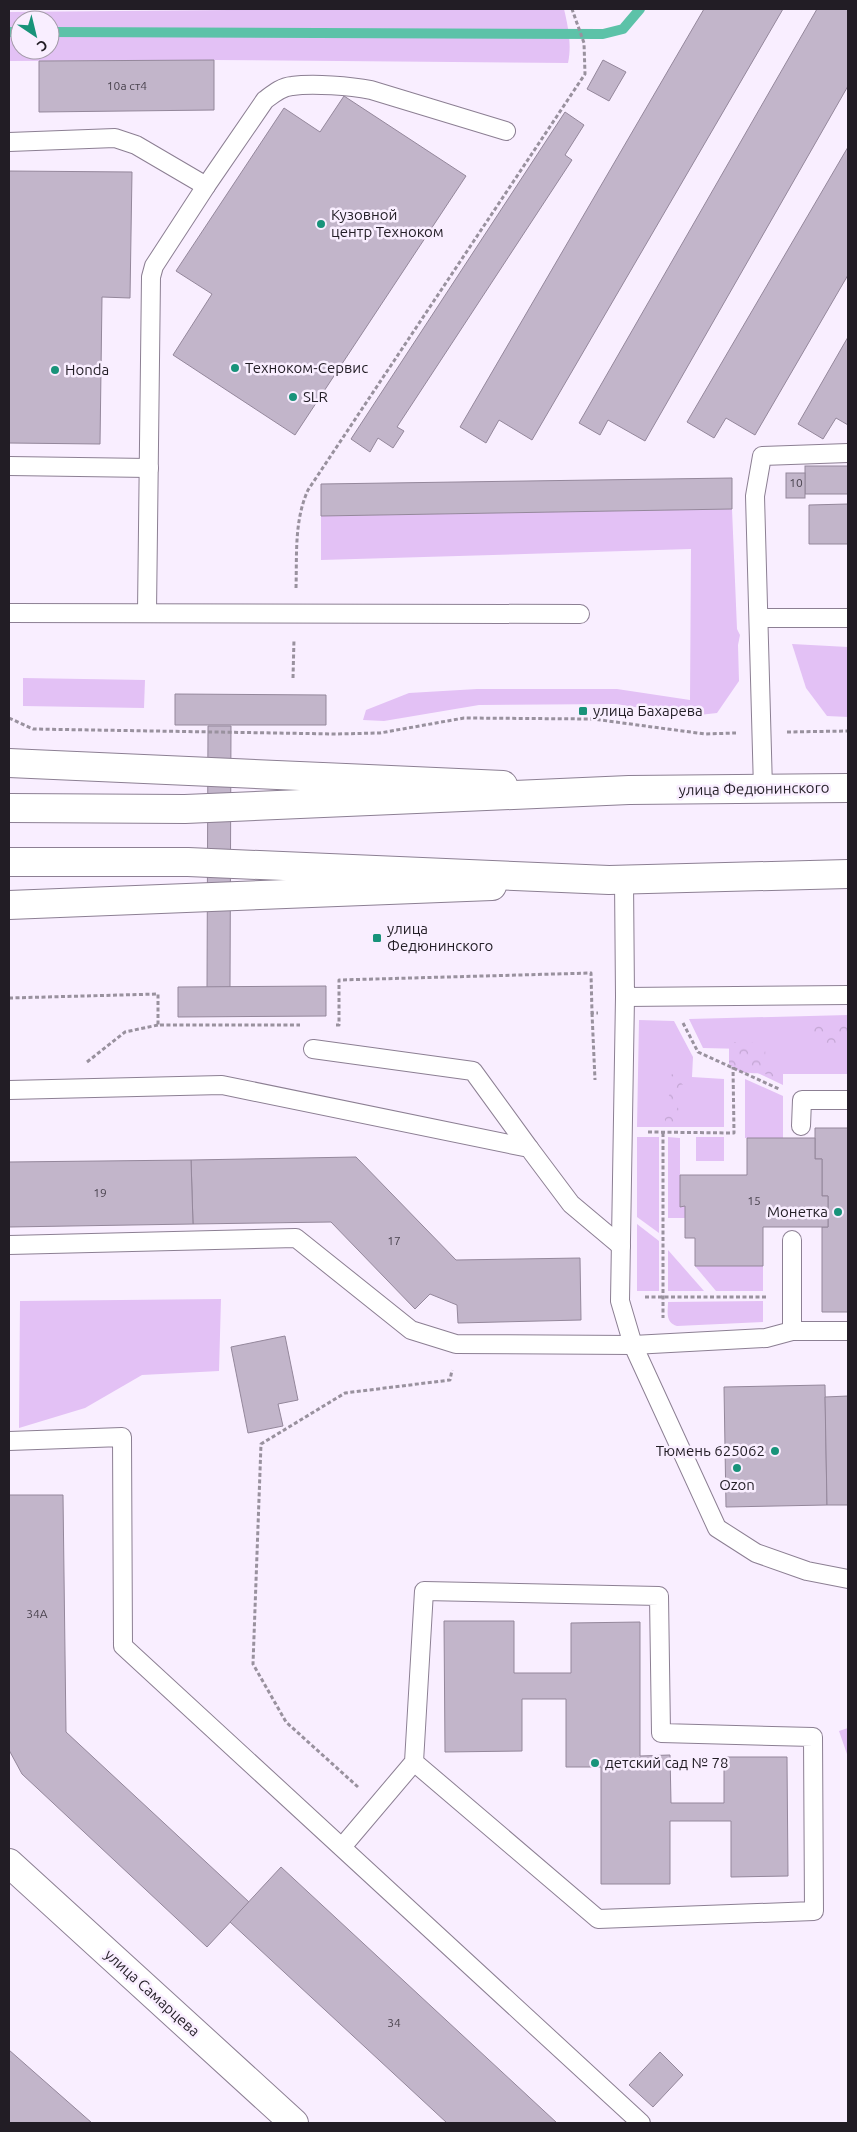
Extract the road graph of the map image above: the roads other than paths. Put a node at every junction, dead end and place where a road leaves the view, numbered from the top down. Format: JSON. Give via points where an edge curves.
{"nodes":[{"id":1,"x":506,"y":131,"type":"dead end"},
{"id":2,"x":9,"y":142,"type":"edge"},
{"id":3,"x":206,"y":186,"type":"junction"},
{"id":4,"x":848,"y":453,"type":"edge"},
{"id":5,"x":9,"y":466,"type":"edge"},
{"id":6,"x":149,"y":468,"type":"junction"},
{"id":7,"x":147,"y":612,"type":"junction"},
{"id":8,"x":9,"y":613,"type":"edge"},
{"id":9,"x":580,"y":614,"type":"dead end"},
{"id":10,"x":759,"y":618,"type":"junction"},
{"id":11,"x":848,"y":618,"type":"edge"},
{"id":12,"x":9,"y":747,"type":"edge"},
{"id":13,"x":9,"y":763,"type":"edge"},
{"id":14,"x":54,"y":765,"type":"junction"},
{"id":15,"x":848,"y":788,"type":"edge"},
{"id":16,"x":763,"y":789,"type":"junction"},
{"id":17,"x":629,"y":790,"type":"junction"},
{"id":18,"x":9,"y":808,"type":"edge"},
{"id":19,"x":9,"y":862,"type":"edge"},
{"id":20,"x":848,"y":874,"type":"edge"},
{"id":21,"x":616,"y":880,"type":"junction"},
{"id":22,"x":9,"y":905,"type":"edge"},
{"id":23,"x":848,"y":995,"type":"edge"},
{"id":24,"x":625,"y":1005,"type":"junction"},
{"id":25,"x":312,"y":1049,"type":"dead end"},
{"id":26,"x":9,"y":1090,"type":"edge"},
{"id":27,"x":848,"y":1100,"type":"edge"},
{"id":28,"x":800,"y":1126,"type":"dead end"},
{"id":29,"x":529,"y":1148,"type":"junction"},
{"id":30,"x":792,"y":1240,"type":"dead end"},
{"id":31,"x":9,"y":1245,"type":"edge"},
{"id":32,"x":621,"y":1246,"type":"junction"},
{"id":33,"x":848,"y":1331,"type":"edge"},
{"id":34,"x":792,"y":1332,"type":"junction"},
{"id":35,"x":633,"y":1345,"type":"junction"},
{"id":36,"x":9,"y":1441,"type":"edge"},
{"id":37,"x":848,"y":1579,"type":"edge"},
{"id":38,"x":414,"y":1762,"type":"junction"},
{"id":39,"x":342,"y":1847,"type":"junction"},
{"id":40,"x":9,"y":1863,"type":"edge"},
{"id":41,"x":294,"y":2123,"type":"edge"},
{"id":42,"x":641,"y":2123,"type":"edge"}],
"edges":[{"from":1,"to":3,"type":"lane","via":[[352,86],[292,86],[276,91],[264,100]]},
{"from":2,"to":3,"type":"lane","via":[[115,138],[136,145]]},
{"from":3,"to":6,"type":"lane","via":[[154,266],[151,278]]},
{"from":4,"to":10,"type":"lane","via":[[762,456],[755,496]]},
{"from":5,"to":6,"type":"lane"},
{"from":6,"to":7,"type":"lane"},
{"from":7,"to":8,"type":"lane"},
{"from":7,"to":9,"type":"lane"},
{"from":10,"to":11,"type":"lane"},
{"from":10,"to":16,"type":"lane"},
{"from":12,"to":14,"type":"lane","via":[[26,758]]},
{"from":13,"to":14,"type":"main road","name":"улица Федюнинского"},
{"from":14,"to":17,"type":"main road","name":"улица Федюнинского"},
{"from":15,"to":16,"type":"main road","name":"улица Федюнинского"},
{"from":16,"to":17,"type":"main road","name":"улица Федюнинского"},
{"from":17,"to":18,"type":"main road","name":"улица Федюнинского","via":[[185,809]]},
{"from":19,"to":21,"type":"main road","via":[[188,862]]},
{"from":20,"to":21,"type":"main road"},
{"from":21,"to":22,"type":"main road"},
{"from":21,"to":24,"type":"lane"},
{"from":23,"to":24,"type":"lane"},
{"from":24,"to":32,"type":"lane"},
{"from":25,"to":29,"type":"lane","via":[[473,1071]]},
{"from":26,"to":29,"type":"lane","via":[[222,1085]]},
{"from":27,"to":28,"type":"lane","via":[[802,1100]]},
{"from":29,"to":32,"type":"lane","via":[[571,1204]]},
{"from":30,"to":34,"type":"lane"},
{"from":31,"to":35,"type":"lane","via":[[296,1238],[411,1330],[456,1344]]},
{"from":32,"to":35,"type":"lane","via":[[620,1301]]},
{"from":33,"to":34,"type":"lane"},
{"from":34,"to":35,"type":"lane","via":[[766,1338]]},
{"from":35,"to":37,"type":"lane","via":[[717,1528],[756,1553],[807,1571]]},
{"from":36,"to":39,"type":"lane","via":[[122,1437],[123,1646]]},
{"from":38,"to":38,"type":"lane","via":[[424,1591],[658,1596],[661,1733],[813,1737],[814,1911],[598,1919]]},
{"from":38,"to":39,"type":"lane"},
{"from":39,"to":42,"type":"lane"},
{"from":40,"to":41,"type":"main road","name":"улица Самарцева"}]}
